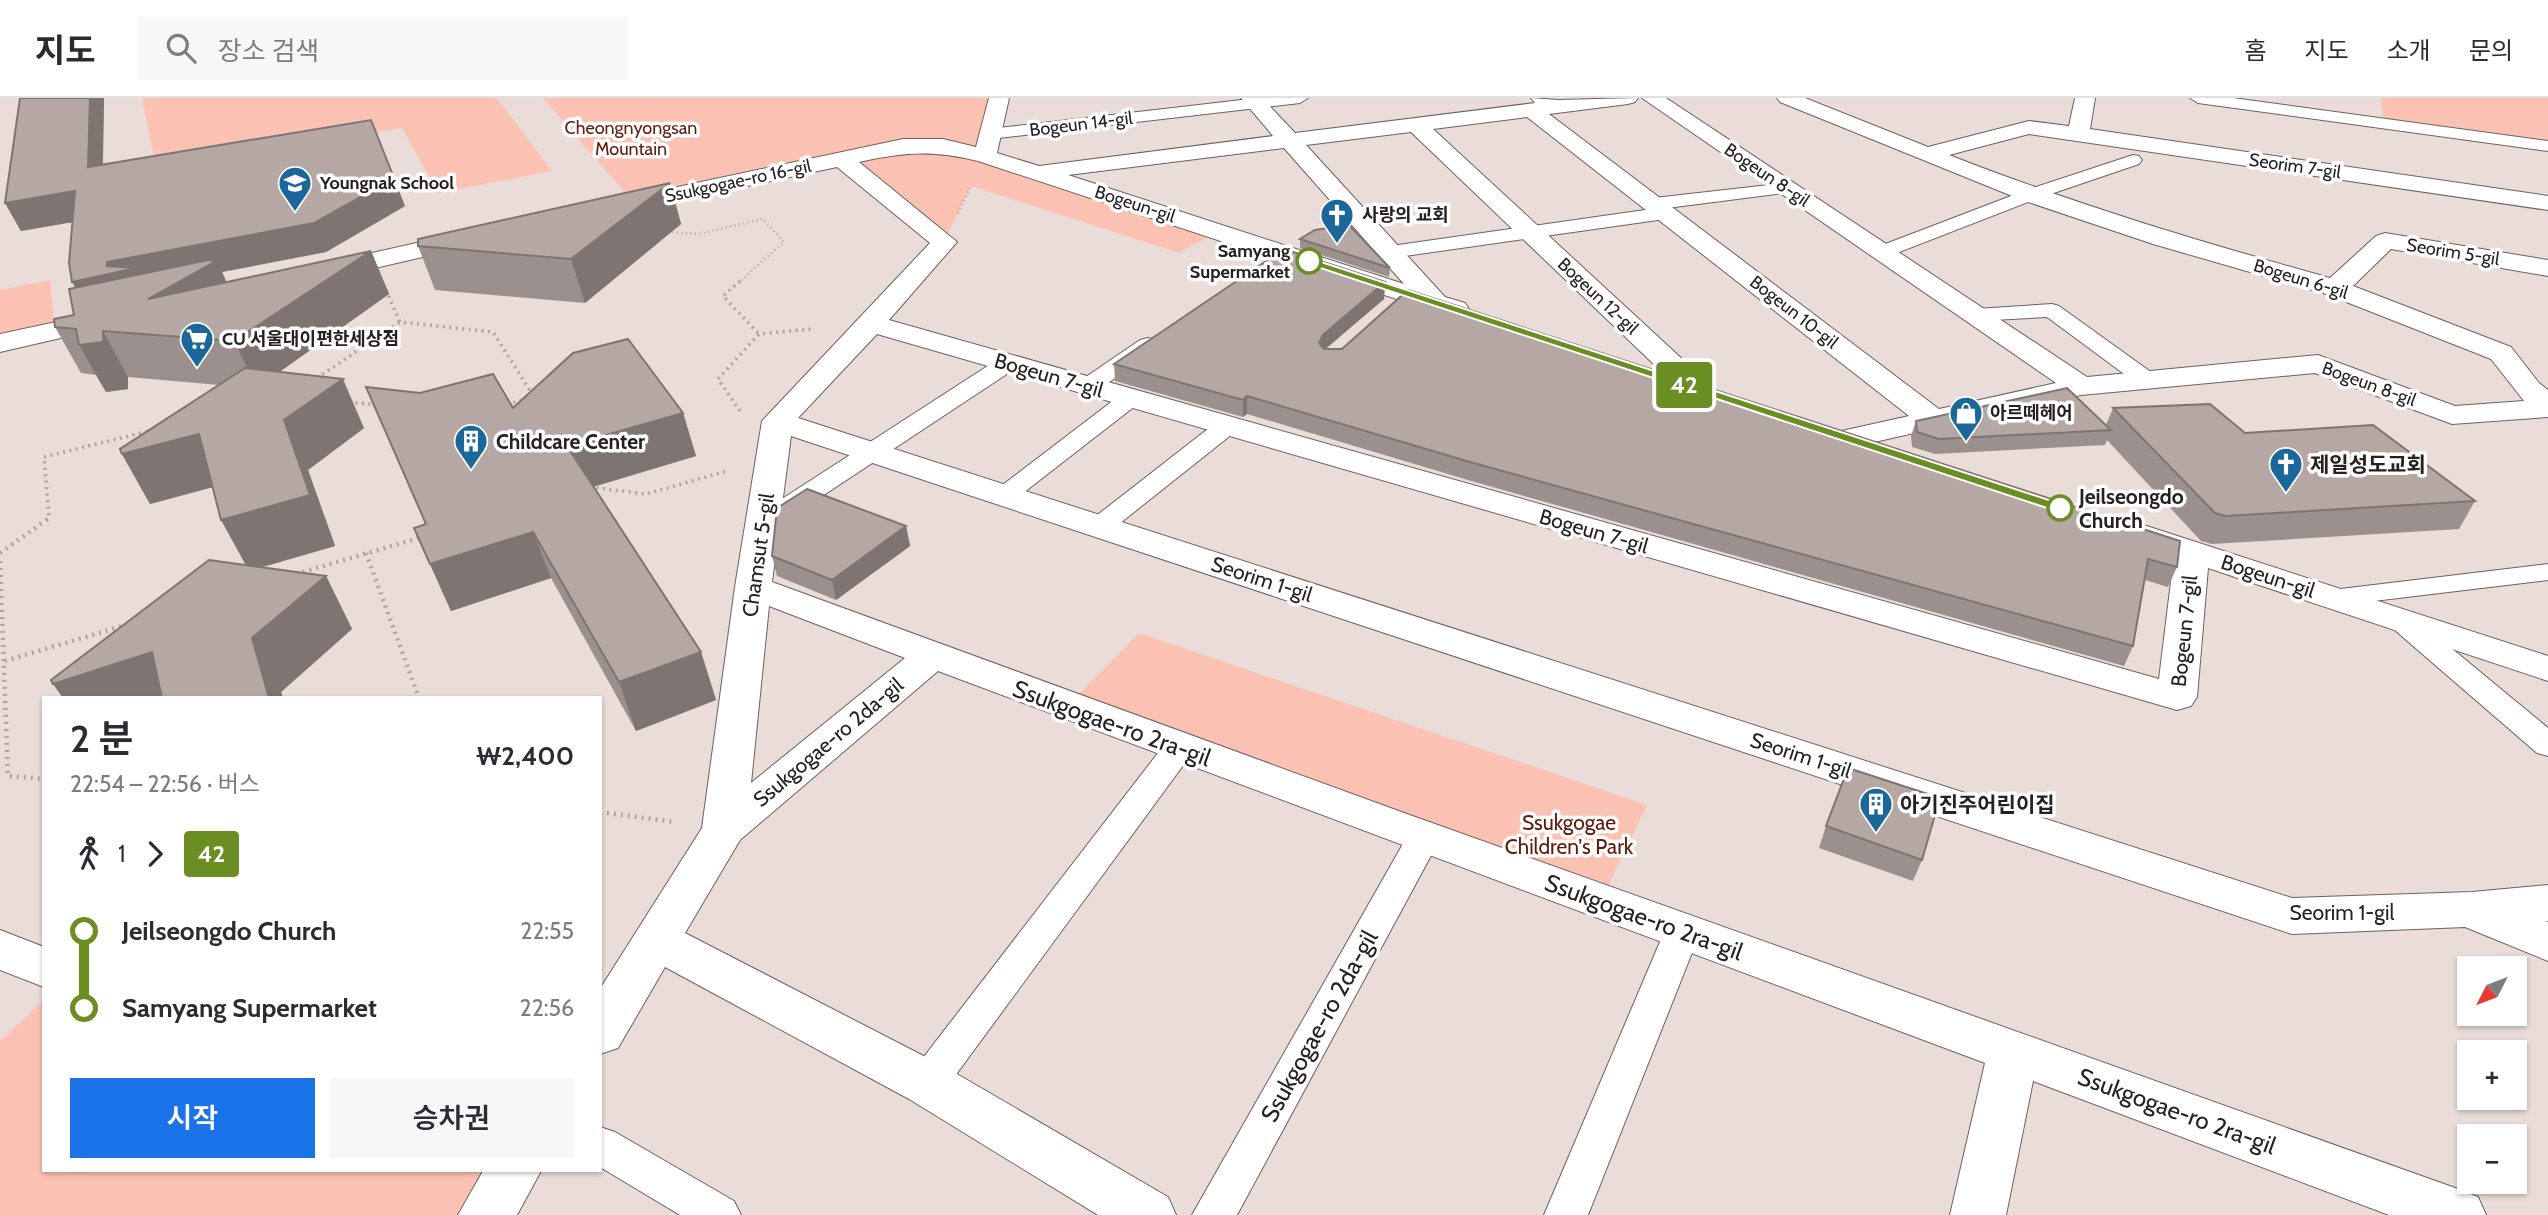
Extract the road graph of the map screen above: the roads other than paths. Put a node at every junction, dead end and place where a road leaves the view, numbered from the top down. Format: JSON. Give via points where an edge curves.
{"nodes":[{"id":1,"x":999,"y":98,"type":"edge"},
{"id":2,"x":1300,"y":98,"type":"edge"},
{"id":3,"x":1629,"y":98,"type":"edge"},
{"id":4,"x":1652,"y":98,"type":"edge"},
{"id":5,"x":1787,"y":98,"type":"edge"},
{"id":6,"x":2085,"y":98,"type":"edge"},
{"id":7,"x":2198,"y":98,"type":"edge"},
{"id":8,"x":1253,"y":101,"type":"edge"},
{"id":9,"x":1542,"y":105,"type":"edge"},
{"id":10,"x":1416,"y":125,"type":"junction"},
{"id":11,"x":2078,"y":134,"type":"junction"},
{"id":12,"x":1290,"y":141,"type":"junction"},
{"id":13,"x":987,"y":145,"type":"junction"},
{"id":14,"x":2548,"y":146,"type":"edge"},
{"id":15,"x":1926,"y":154,"type":"junction"},
{"id":16,"x":840,"y":158,"type":"junction"},
{"id":17,"x":2133,"y":160,"type":"dead end"},
{"id":18,"x":1038,"y":172,"type":"junction"},
{"id":19,"x":1786,"y":188,"type":"junction"},
{"id":20,"x":2030,"y":195,"type":"junction"},
{"id":21,"x":2548,"y":202,"type":"edge"},
{"id":22,"x":1660,"y":209,"type":"junction"},
{"id":23,"x":596,"y":212,"type":"edge"},
{"id":24,"x":1530,"y":232,"type":"junction"},
{"id":25,"x":492,"y":234,"type":"edge"},
{"id":26,"x":1391,"y":252,"type":"junction"},
{"id":27,"x":1882,"y":252,"type":"junction"},
{"id":28,"x":2548,"y":268,"type":"edge"},
{"id":29,"x":293,"y":278,"type":"edge"},
{"id":30,"x":2335,"y":288,"type":"junction"},
{"id":31,"x":1436,"y":303,"type":"junction"},
{"id":32,"x":135,"y":313,"type":"edge"},
{"id":33,"x":1976,"y":315,"type":"junction"},
{"id":34,"x":1475,"y":316,"type":"edge"},
{"id":35,"x":871,"y":324,"type":"junction"},
{"id":36,"x":1169,"y":331,"type":"edge"},
{"id":37,"x":0,"y":343,"type":"edge"},
{"id":38,"x":1008,"y":363,"type":"junction"},
{"id":39,"x":1631,"y":367,"type":"edge"},
{"id":40,"x":2147,"y":380,"type":"junction"},
{"id":41,"x":1088,"y":386,"type":"junction"},
{"id":42,"x":2081,"y":386,"type":"junction"},
{"id":43,"x":1131,"y":398,"type":"junction"},
{"id":44,"x":2548,"y":406,"type":"edge"},
{"id":45,"x":1933,"y":419,"type":"junction"},
{"id":46,"x":1227,"y":426,"type":"junction"},
{"id":47,"x":775,"y":439,"type":"junction"},
{"id":48,"x":873,"y":452,"type":"junction"},
{"id":49,"x":1901,"y":456,"type":"edge"},
{"id":50,"x":1004,"y":495,"type":"junction"},
{"id":51,"x":2100,"y":521,"type":"edge"},
{"id":52,"x":762,"y":524,"type":"junction"},
{"id":53,"x":1100,"y":526,"type":"junction"},
{"id":54,"x":2192,"y":552,"type":"junction"},
{"id":55,"x":2548,"y":572,"type":"edge"},
{"id":56,"x":753,"y":587,"type":"junction"},
{"id":57,"x":2332,"y":597,"type":"junction"},
{"id":58,"x":2400,"y":620,"type":"junction"},
{"id":59,"x":932,"y":656,"type":"junction"},
{"id":60,"x":2548,"y":669,"type":"edge"},
{"id":61,"x":2548,"y":744,"type":"edge"},
{"id":62,"x":1179,"y":748,"type":"junction"},
{"id":63,"x":724,"y":829,"type":"junction"},
{"id":64,"x":1424,"y":836,"type":"junction"},
{"id":65,"x":2548,"y":903,"type":"edge"},
{"id":66,"x":2469,"y":909,"type":"junction"},
{"id":67,"x":1683,"y":930,"type":"junction"},
{"id":68,"x":658,"y":941,"type":"junction"},
{"id":69,"x":2548,"y":942,"type":"edge"},
{"id":70,"x":0,"y":949,"type":"edge"},
{"id":71,"x":42,"y":967,"type":"edge"},
{"id":72,"x":602,"y":1030,"type":"edge"},
{"id":73,"x":2013,"y":1050,"type":"junction"},
{"id":74,"x":927,"y":1083,"type":"junction"},
{"id":75,"x":602,"y":1147,"type":"edge"},
{"id":76,"x":513,"y":1172,"type":"edge"},
{"id":77,"x":486,"y":1215,"type":"edge"},
{"id":78,"x":719,"y":1215,"type":"edge"},
{"id":79,"x":1148,"y":1215,"type":"edge"},
{"id":80,"x":1214,"y":1215,"type":"edge"},
{"id":81,"x":1566,"y":1215,"type":"edge"},
{"id":82,"x":1978,"y":1215,"type":"edge"},
{"id":83,"x":2458,"y":1215,"type":"edge"}],
"edges":[{"from":1,"to":13,"type":"street"},
{"from":2,"to":8,"type":"lane"},
{"from":3,"to":9,"type":"street"},
{"from":4,"to":19,"type":"street","name":"Bogeun 8-gil"},
{"from":5,"to":15,"type":"street","name":"Bogeun 6-gil"},
{"from":6,"to":11,"type":"street"},
{"from":7,"to":14,"type":"lane"},
{"from":8,"to":12,"type":"street"},
{"from":8,"to":13,"type":"lane","name":"Bogeun 14-gil"},
{"from":9,"to":10,"type":"street"},
{"from":9,"to":22,"type":"street","name":"Bogeun 10-gil"},
{"from":10,"to":12,"type":"street"},
{"from":10,"to":24,"type":"street","name":"Bogeun 12-gil"},
{"from":11,"to":15,"type":"street","name":"Seorim 7-gil","via":[[2029,127]]},
{"from":11,"to":21,"type":"street","name":"Seorim 7-gil"},
{"from":12,"to":18,"type":"street","name":"Bogeun 14-gil"},
{"from":12,"to":26,"type":"street"},
{"from":13,"to":16,"type":"street","name":"Ssukgogae-ro 16-gil","via":[[959,149],[923,145]]},
{"from":13,"to":18,"type":"street","name":"Bogeun-gil"},
{"from":15,"to":20,"type":"street","name":"Bogeun 6-gil"},
{"from":16,"to":23,"type":"street","name":"Ssukgogae-ro 16-gil"},
{"from":16,"to":35,"type":"street","via":[[944,242]]},
{"from":17,"to":20,"type":"lane"},
{"from":18,"to":31,"type":"street","name":"Bogeun-gil","via":[[1273,261],[1396,301]]},
{"from":19,"to":22,"type":"lane"},
{"from":19,"to":27,"type":"street","name":"Bogeun 8-gil"},
{"from":20,"to":27,"type":"lane"},
{"from":20,"to":30,"type":"street","name":"Bogeun 6-gil","via":[[2162,239]]},
{"from":22,"to":24,"type":"lane","name":"Bogeun 12-gil"},
{"from":22,"to":45,"type":"street","name":"Bogeun 10-gil"},
{"from":24,"to":26,"type":"lane"},
{"from":24,"to":39,"type":"street","name":"Bogeun 12-gil","via":[[1709,393]]},
{"from":25,"to":29,"type":"street"},
{"from":26,"to":31,"type":"street"},
{"from":27,"to":33,"type":"street","name":"Bogeun 8-gil"},
{"from":28,"to":30,"type":"street","name":"Seorim 5-gil","via":[[2385,241]]},
{"from":30,"to":44,"type":"street","name":"Bogeun 6-gil","via":[[2501,353],[2528,389]]},
{"from":31,"to":34,"type":"street","name":"Bogeun-gil"},
{"from":32,"to":37,"type":"street"},
{"from":33,"to":40,"type":"lane","via":[[2052,310]]},
{"from":33,"to":42,"type":"street","name":"Bogeun 8-gil"},
{"from":35,"to":38,"type":"street","name":"Bogeun 7-gil"},
{"from":35,"to":47,"type":"street"},
{"from":36,"to":41,"type":"lane"},
{"from":38,"to":41,"type":"street","name":"Bogeun 7-gil"},
{"from":38,"to":48,"type":"lane"},
{"from":40,"to":42,"type":"street","name":"Bogeun 8-gil"},
{"from":40,"to":44,"type":"street","name":"Bogeun 8-gil","via":[[2318,364],[2452,415]]},
{"from":41,"to":43,"type":"street","name":"Bogeun 7-gil"},
{"from":42,"to":45,"type":"street","name":"Bogeun 8-gil"},
{"from":43,"to":46,"type":"street","name":"Bogeun 7-gil"},
{"from":43,"to":50,"type":"lane"},
{"from":45,"to":49,"type":"street","name":"Bogeun 8-gil","via":[[1836,434]]},
{"from":46,"to":53,"type":"lane"},
{"from":46,"to":54,"type":"street","name":"Bogeun 7-gil","via":[[2177,697]]},
{"from":47,"to":48,"type":"street","name":"Seorim 1-gil"},
{"from":47,"to":52,"type":"street","name":"Chamsut 5-gil"},
{"from":48,"to":50,"type":"street","name":"Seorim 1-gil"},
{"from":48,"to":52,"type":"lane"},
{"from":50,"to":53,"type":"street","name":"Seorim 1-gil"},
{"from":51,"to":54,"type":"street","name":"Bogeun-gil"},
{"from":52,"to":56,"type":"street","name":"Chamsut 5-gil"},
{"from":53,"to":66,"type":"street","name":"Seorim 1-gil","via":[[2292,916]]},
{"from":54,"to":57,"type":"street","name":"Bogeun-gil"},
{"from":55,"to":57,"type":"lane","name":"Bogeun-gil"},
{"from":56,"to":59,"type":"street","name":"Ssukgogae-ro 2ra-gil"},
{"from":56,"to":63,"type":"street","name":"Chamsut 5-gil"},
{"from":57,"to":58,"type":"street","name":"Bogeun-gil"},
{"from":58,"to":60,"type":"street","name":"Bogeun-gil"},
{"from":58,"to":61,"type":"lane","name":"Bogeun-gil"},
{"from":59,"to":62,"type":"street","name":"Ssukgogae-ro 2ra-gil"},
{"from":59,"to":63,"type":"street","name":"Ssukgogae-ro 2da-gil"},
{"from":62,"to":64,"type":"street","name":"Ssukgogae-ro 2ra-gil"},
{"from":62,"to":74,"type":"lane"},
{"from":63,"to":68,"type":"street","name":"Chamsut 5-gil"},
{"from":64,"to":67,"type":"street","name":"Ssukgogae-ro 2ra-gil"},
{"from":64,"to":80,"type":"lane","name":"Ssukgogae-ro 2da-gil"},
{"from":65,"to":66,"type":"street"},
{"from":66,"to":69,"type":"street","name":"Seorim 1-gil"},
{"from":67,"to":73,"type":"street","name":"Ssukgogae-ro 2ra-gil"},
{"from":67,"to":81,"type":"lane"},
{"from":68,"to":72,"type":"street","name":"Chamsut 5-gil"},
{"from":68,"to":74,"type":"street"},
{"from":70,"to":71,"type":"street"},
{"from":73,"to":82,"type":"street"},
{"from":73,"to":83,"type":"street","name":"Ssukgogae-ro 2ra-gil"},
{"from":74,"to":79,"type":"street"},
{"from":75,"to":78,"type":"lane"},
{"from":76,"to":77,"type":"street"}]}
